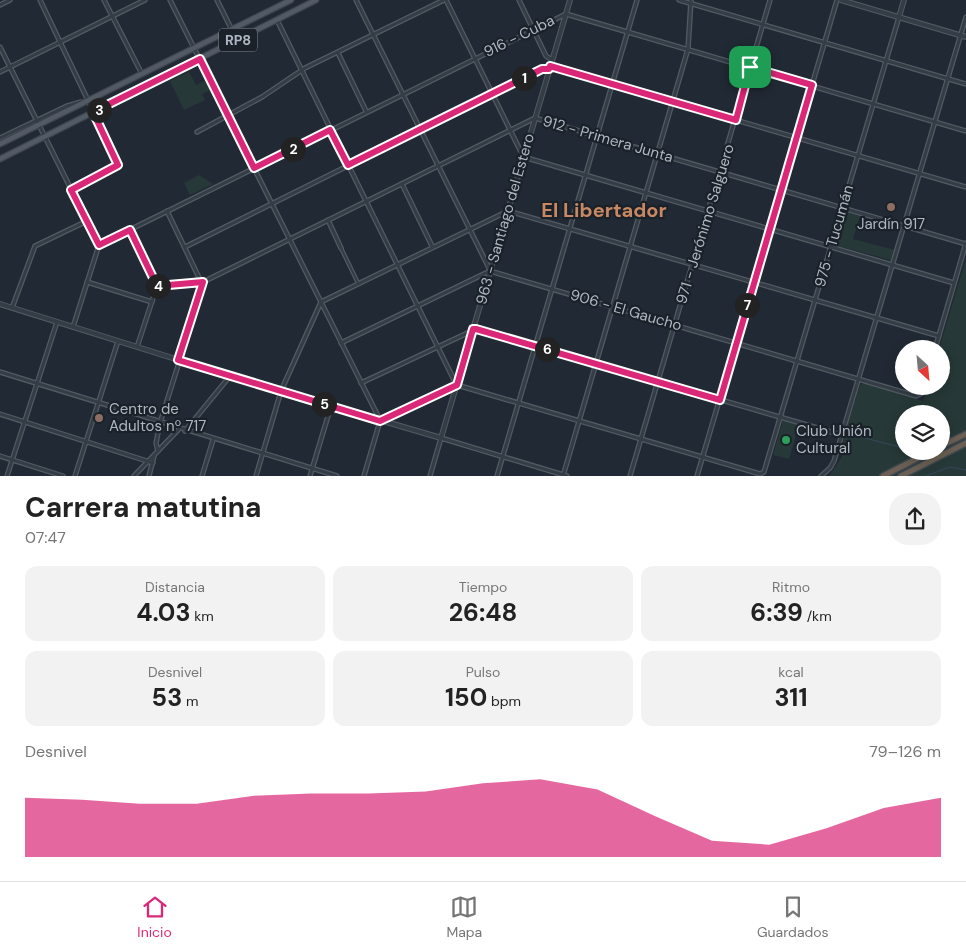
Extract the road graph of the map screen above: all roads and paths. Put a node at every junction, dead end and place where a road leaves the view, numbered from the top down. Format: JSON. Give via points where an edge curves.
{"nodes":[{"id":1,"x":10,"y":0,"type":"edge"},
{"id":2,"x":40,"y":0,"type":"edge"},
{"id":3,"x":104,"y":0,"type":"edge"},
{"id":4,"x":145,"y":0,"type":"edge"},
{"id":5,"x":170,"y":0,"type":"edge"},
{"id":6,"x":217,"y":0,"type":"edge"},
{"id":7,"x":291,"y":0,"type":"edge"},
{"id":8,"x":316,"y":0,"type":"edge"},
{"id":9,"x":356,"y":0,"type":"edge"},
{"id":10,"x":445,"y":0,"type":"edge"},
{"id":11,"x":518,"y":0,"type":"edge"},
{"id":12,"x":570,"y":0,"type":"edge"},
{"id":13,"x":637,"y":0,"type":"edge"},
{"id":14,"x":679,"y":0,"type":"edge"},
{"id":15,"x":770,"y":0,"type":"edge"},
{"id":16,"x":837,"y":0,"type":"edge"},
{"id":17,"x":841,"y":0,"type":"edge"},
{"id":18,"x":904,"y":0,"type":"edge"},
{"id":19,"x":691,"y":2,"type":"edge"},
{"id":20,"x":0,"y":5,"type":"edge"},
{"id":21,"x":566,"y":14,"type":"junction"},
{"id":22,"x":112,"y":16,"type":"junction"},
{"id":23,"x":899,"y":17,"type":"junction"},
{"id":24,"x":966,"y":17,"type":"edge"},
{"id":25,"x":277,"y":20,"type":"junction"},
{"id":26,"x":764,"y":25,"type":"junction"},
{"id":27,"x":533,"y":29,"type":"junction"},
{"id":28,"x":232,"y":30,"type":"junction"},
{"id":29,"x":628,"y":31,"type":"junction"},
{"id":30,"x":373,"y":35,"type":"junction"},
{"id":31,"x":960,"y":35,"type":"junction"},
{"id":32,"x":966,"y":36,"type":"edge"},
{"id":33,"x":825,"y":42,"type":"junction"},
{"id":34,"x":60,"y":43,"type":"junction"},
{"id":35,"x":0,"y":47,"type":"edge"},
{"id":36,"x":194,"y":48,"type":"junction"},
{"id":37,"x":688,"y":49,"type":"junction"},
{"id":38,"x":338,"y":53,"type":"junction"},
{"id":39,"x":474,"y":58,"type":"junction"},
{"id":40,"x":200,"y":59,"type":"junction"},
{"id":41,"x":552,"y":60,"type":"junction"},
{"id":42,"x":886,"y":61,"type":"junction"},
{"id":43,"x":550,"y":67,"type":"junction"},
{"id":44,"x":750,"y":67,"type":"junction"},
{"id":45,"x":10,"y":68,"type":"junction"},
{"id":46,"x":301,"y":71,"type":"junction"},
{"id":47,"x":0,"y":72,"type":"edge"},
{"id":48,"x":142,"y":74,"type":"junction"},
{"id":49,"x":948,"y":79,"type":"junction"},
{"id":50,"x":612,"y":83,"type":"junction"},
{"id":51,"x":966,"y":84,"type":"edge"},
{"id":52,"x":812,"y":85,"type":"junction"},
{"id":53,"x":402,"y":94,"type":"junction"},
{"id":54,"x":492,"y":94,"type":"junction"},
{"id":55,"x":89,"y":100,"type":"junction"},
{"id":56,"x":674,"y":102,"type":"junction"},
{"id":57,"x":873,"y":103,"type":"junction"},
{"id":58,"x":93,"y":111,"type":"junction"},
{"id":59,"x":366,"y":112,"type":"junction"},
{"id":60,"x":227,"y":115,"type":"junction"},
{"id":61,"x":535,"y":118,"type":"junction"},
{"id":62,"x":736,"y":120,"type":"junction"},
{"id":63,"x":935,"y":121,"type":"junction"},
{"id":64,"x":38,"y":123,"type":"junction"},
{"id":65,"x":330,"y":130,"type":"junction"},
{"id":66,"x":420,"y":130,"type":"junction"},
{"id":67,"x":510,"y":130,"type":"junction"},
{"id":68,"x":966,"y":131,"type":"edge"},
{"id":69,"x":197,"y":132,"type":"dead end"},
{"id":70,"x":45,"y":136,"type":"junction"},
{"id":71,"x":597,"y":136,"type":"junction"},
{"id":72,"x":0,"y":138,"type":"edge"},
{"id":73,"x":797,"y":138,"type":"junction"},
{"id":74,"x":0,"y":144,"type":"edge"},
{"id":75,"x":658,"y":154,"type":"junction"},
{"id":76,"x":524,"y":156,"type":"junction"},
{"id":77,"x":858,"y":156,"type":"junction"},
{"id":78,"x":0,"y":159,"type":"edge"},
{"id":79,"x":348,"y":165,"type":"junction"},
{"id":80,"x":438,"y":166,"type":"junction"},
{"id":81,"x":254,"y":168,"type":"junction"},
{"id":82,"x":720,"y":172,"type":"junction"},
{"id":83,"x":920,"y":174,"type":"junction"},
{"id":84,"x":586,"y":176,"type":"junction"},
{"id":85,"x":402,"y":184,"type":"junction"},
{"id":86,"x":966,"y":188,"type":"edge"},
{"id":87,"x":71,"y":190,"type":"junction"},
{"id":88,"x":782,"y":190,"type":"junction"},
{"id":89,"x":647,"y":193,"type":"junction"},
{"id":90,"x":366,"y":202,"type":"junction"},
{"id":91,"x":272,"y":204,"type":"junction"},
{"id":92,"x":843,"y":209,"type":"junction"},
{"id":93,"x":167,"y":211,"type":"junction"},
{"id":94,"x":508,"y":211,"type":"junction"},
{"id":95,"x":708,"y":211,"type":"junction"},
{"id":96,"x":328,"y":220,"type":"junction"},
{"id":97,"x":87,"y":221,"type":"junction"},
{"id":98,"x":904,"y":226,"type":"junction"},
{"id":99,"x":570,"y":227,"type":"junction"},
{"id":100,"x":469,"y":228,"type":"junction"},
{"id":101,"x":770,"y":229,"type":"junction"},
{"id":102,"x":130,"y":230,"type":"junction"},
{"id":103,"x":289,"y":240,"type":"junction"},
{"id":104,"x":966,"y":243,"type":"edge"},
{"id":105,"x":99,"y":245,"type":"junction"},
{"id":106,"x":631,"y":245,"type":"junction"},
{"id":107,"x":432,"y":246,"type":"junction"},
{"id":108,"x":185,"y":247,"type":"junction"},
{"id":109,"x":341,"y":248,"type":"joint"},
{"id":110,"x":832,"y":248,"type":"junction"},
{"id":111,"x":692,"y":263,"type":"junction"},
{"id":112,"x":397,"y":264,"type":"junction"},
{"id":113,"x":892,"y":265,"type":"junction"},
{"id":114,"x":490,"y":271,"type":"junction"},
{"id":115,"x":87,"y":282,"type":"junction"},
{"id":116,"x":754,"y":282,"type":"junction"},
{"id":117,"x":358,"y":283,"type":"junction"},
{"id":118,"x":954,"y":283,"type":"junction"},
{"id":119,"x":203,"y":284,"type":"junction"},
{"id":120,"x":157,"y":286,"type":"junction"},
{"id":121,"x":552,"y":288,"type":"junction"},
{"id":122,"x":816,"y":299,"type":"junction"},
{"id":123,"x":152,"y":302,"type":"junction"},
{"id":124,"x":321,"y":302,"type":"junction"},
{"id":125,"x":0,"y":304,"type":"edge"},
{"id":126,"x":417,"y":305,"type":"junction"},
{"id":127,"x":614,"y":307,"type":"junction"},
{"id":128,"x":12,"y":308,"type":"junction"},
{"id":129,"x":877,"y":317,"type":"junction"},
{"id":130,"x":57,"y":322,"type":"junction"},
{"id":131,"x":675,"y":325,"type":"junction"},
{"id":132,"x":73,"y":327,"type":"junction"},
{"id":133,"x":473,"y":329,"type":"junction"},
{"id":134,"x":939,"y":336,"type":"junction"},
{"id":135,"x":938,"y":340,"type":"edge"},
{"id":136,"x":118,"y":341,"type":"junction"},
{"id":137,"x":341,"y":343,"type":"junction"},
{"id":138,"x":736,"y":343,"type":"junction"},
{"id":139,"x":437,"y":346,"type":"junction"},
{"id":140,"x":534,"y":346,"type":"junction"},
{"id":141,"x":137,"y":347,"type":"junction"},
{"id":142,"x":178,"y":360,"type":"junction"},
{"id":143,"x":798,"y":361,"type":"junction"},
{"id":144,"x":597,"y":364,"type":"junction"},
{"id":145,"x":0,"y":372,"type":"edge"},
{"id":146,"x":230,"y":376,"type":"junction"},
{"id":147,"x":858,"y":379,"type":"junction"},
{"id":148,"x":658,"y":382,"type":"junction"},
{"id":149,"x":361,"y":383,"type":"junction"},
{"id":150,"x":37,"y":384,"type":"junction"},
{"id":151,"x":457,"y":385,"type":"junction"},
{"id":152,"x":895,"y":389,"type":"edge"},
{"id":153,"x":281,"y":391,"type":"junction"},
{"id":154,"x":720,"y":400,"type":"junction"},
{"id":155,"x":518,"y":402,"type":"junction"},
{"id":156,"x":98,"y":403,"type":"junction"},
{"id":157,"x":331,"y":406,"type":"junction"},
{"id":158,"x":0,"y":414,"type":"edge"},
{"id":159,"x":781,"y":417,"type":"junction"},
{"id":160,"x":380,"y":421,"type":"junction"},
{"id":161,"x":579,"y":421,"type":"junction"},
{"id":162,"x":25,"y":422,"type":"junction"},
{"id":163,"x":160,"y":423,"type":"junction"},
{"id":164,"x":179,"y":429,"type":"junction"},
{"id":165,"x":185,"y":431,"type":"junction"},
{"id":166,"x":966,"y":434,"type":"edge"},
{"id":167,"x":842,"y":435,"type":"junction"},
{"id":168,"x":441,"y":438,"type":"junction"},
{"id":169,"x":213,"y":440,"type":"junction"},
{"id":170,"x":641,"y":440,"type":"junction"},
{"id":171,"x":85,"y":442,"type":"junction"},
{"id":172,"x":950,"y":442,"type":"edge"},
{"id":173,"x":966,"y":443,"type":"edge"},
{"id":174,"x":158,"y":451,"type":"junction"},
{"id":175,"x":262,"y":454,"type":"junction"},
{"id":176,"x":0,"y":456,"type":"edge"},
{"id":177,"x":154,"y":456,"type":"junction"},
{"id":178,"x":502,"y":457,"type":"junction"},
{"id":179,"x":702,"y":457,"type":"junction"},
{"id":180,"x":12,"y":460,"type":"junction"},
{"id":181,"x":914,"y":460,"type":"edge"},
{"id":182,"x":148,"y":461,"type":"junction"},
{"id":183,"x":153,"y":463,"type":"junction"},
{"id":184,"x":312,"y":469,"type":"junction"},
{"id":185,"x":7,"y":476,"type":"edge"},
{"id":186,"x":63,"y":476,"type":"edge"},
{"id":187,"x":75,"y":476,"type":"edge"},
{"id":188,"x":134,"y":476,"type":"edge"},
{"id":189,"x":149,"y":476,"type":"edge"},
{"id":190,"x":202,"y":476,"type":"edge"},
{"id":191,"x":256,"y":476,"type":"edge"},
{"id":192,"x":310,"y":476,"type":"edge"},
{"id":193,"x":337,"y":476,"type":"edge"},
{"id":194,"x":364,"y":476,"type":"edge"},
{"id":195,"x":430,"y":476,"type":"edge"},
{"id":196,"x":497,"y":476,"type":"edge"},
{"id":197,"x":565,"y":476,"type":"edge"},
{"id":198,"x":630,"y":476,"type":"edge"},
{"id":199,"x":697,"y":476,"type":"edge"},
{"id":200,"x":821,"y":476,"type":"edge"},
{"id":201,"x":883,"y":476,"type":"edge"},
{"id":202,"x":901,"y":476,"type":"edge"}],
"edges":[{"from":1,"to":20,"type":"street"},
{"from":2,"to":34,"type":"street"},
{"from":3,"to":22,"type":"street"},
{"from":4,"to":22,"type":"street"},
{"from":5,"to":36,"type":"street"},
{"from":6,"to":28,"type":"street"},
{"from":7,"to":28,"type":"main road","number":"RP8"},
{"from":8,"to":25,"type":"main road","number":"RP8"},
{"from":9,"to":30,"type":"street"},
{"from":10,"to":30,"type":"street"},
{"from":10,"to":39,"type":"street"},
{"from":11,"to":27,"type":"street"},
{"from":12,"to":21,"type":"street","name":"963 - Santiago del Estero"},
{"from":13,"to":29,"type":"street"},
{"from":14,"to":19,"type":"street"},
{"from":15,"to":26,"type":"street","name":"971 - Jerónimo Salguero"},
{"from":16,"to":33,"type":"street"},
{"from":17,"to":23,"type":"street"},
{"from":18,"to":23,"type":"street","name":"975 - Tucumán"},
{"from":19,"to":26,"type":"street"},
{"from":19,"to":37,"type":"street"},
{"from":21,"to":27,"type":"street","name":"916 - Cuba"},
{"from":21,"to":29,"type":"street","name":"916 - Cuba"},
{"from":21,"to":41,"type":"street","name":"963 - Santiago del Estero"},
{"from":22,"to":34,"type":"street"},
{"from":22,"to":48,"type":"street"},
{"from":23,"to":31,"type":"street"},
{"from":23,"to":42,"type":"street","name":"975 - Tucumán"},
{"from":24,"to":31,"type":"street"},
{"from":25,"to":40,"type":"main road","number":"RP8"},
{"from":25,"to":46,"type":"street"},
{"from":26,"to":33,"type":"street"},
{"from":26,"to":44,"type":"street","name":"971 - Jerónimo Salguero"},
{"from":27,"to":39,"type":"street","name":"916 - Cuba"},
{"from":27,"to":41,"type":"street","via":[[546,56]]},
{"from":28,"to":36,"type":"main road","number":"RP8"},
{"from":29,"to":37,"type":"street","name":"916 - Cuba"},
{"from":29,"to":50,"type":"street"},
{"from":30,"to":38,"type":"street"},
{"from":30,"to":53,"type":"street"},
{"from":31,"to":32,"type":"street"},
{"from":31,"to":49,"type":"street"},
{"from":33,"to":42,"type":"street"},
{"from":33,"to":52,"type":"street"},
{"from":34,"to":45,"type":"street"},
{"from":34,"to":55,"type":"street"},
{"from":35,"to":45,"type":"street"},
{"from":36,"to":40,"type":"street"},
{"from":36,"to":48,"type":"main road","number":"RP8"},
{"from":37,"to":44,"type":"street","name":"916 - Cuba"},
{"from":37,"to":56,"type":"street"},
{"from":38,"to":46,"type":"street"},
{"from":38,"to":59,"type":"street"},
{"from":39,"to":53,"type":"street","name":"916 - Cuba"},
{"from":39,"to":54,"type":"street"},
{"from":40,"to":58,"type":"main road","number":"RP8"},
{"from":40,"to":60,"type":"street"},
{"from":41,"to":43,"type":"street","name":"963 - Santiago del Estero"},
{"from":42,"to":49,"type":"street"},
{"from":42,"to":57,"type":"street","name":"975 - Tucumán"},
{"from":43,"to":50,"type":"street"},
{"from":43,"to":54,"type":"street"},
{"from":43,"to":61,"type":"street","name":"963 - Santiago del Estero"},
{"from":44,"to":52,"type":"street","name":"916 - Cuba"},
{"from":44,"to":62,"type":"street","name":"971 - Jerónimo Salguero"},
{"from":45,"to":47,"type":"street"},
{"from":45,"to":64,"type":"street"},
{"from":46,"to":60,"type":"street"},
{"from":46,"to":65,"type":"street"},
{"from":48,"to":55,"type":"main road","number":"RP8"},
{"from":49,"to":51,"type":"street"},
{"from":49,"to":63,"type":"street"},
{"from":50,"to":56,"type":"street"},
{"from":50,"to":71,"type":"street"},
{"from":52,"to":57,"type":"street","name":"916 - Cuba"},
{"from":52,"to":73,"type":"street"},
{"from":53,"to":59,"type":"street","name":"916 - Cuba"},
{"from":53,"to":66,"type":"street"},
{"from":54,"to":66,"type":"street"},
{"from":54,"to":67,"type":"street"},
{"from":55,"to":58,"type":"street"},
{"from":55,"to":64,"type":"main road","number":"RP8"},
{"from":56,"to":62,"type":"street"},
{"from":56,"to":75,"type":"street"},
{"from":57,"to":63,"type":"street","name":"916 - Cuba"},
{"from":57,"to":77,"type":"street","name":"975 - Tucumán"},
{"from":58,"to":70,"type":"main road"},
{"from":58,"to":87,"type":"street","via":[[118,165]]},
{"from":59,"to":65,"type":"street","name":"916 - Cuba"},
{"from":60,"to":69,"type":"street"},
{"from":60,"to":81,"type":"street"},
{"from":61,"to":67,"type":"street","name":"912 - Primera Junta"},
{"from":61,"to":71,"type":"street","name":"912 - Primera Junta"},
{"from":61,"to":76,"type":"street","name":"963 - Santiago del Estero"},
{"from":62,"to":73,"type":"street"},
{"from":62,"to":82,"type":"street","name":"971 - Jerónimo Salguero"},
{"from":63,"to":68,"type":"street","name":"916 - Cuba"},
{"from":63,"to":83,"type":"street"},
{"from":64,"to":70,"type":"street"},
{"from":64,"to":72,"type":"street"},
{"from":64,"to":74,"type":"main road","number":"RP8"},
{"from":65,"to":79,"type":"street"},
{"from":65,"to":81,"type":"street","name":"916 - Cuba"},
{"from":66,"to":79,"type":"street"},
{"from":66,"to":80,"type":"street"},
{"from":67,"to":76,"type":"street"},
{"from":67,"to":80,"type":"street","name":"912 - Primera Junta"},
{"from":70,"to":78,"type":"main road"},
{"from":70,"to":87,"type":"street"},
{"from":71,"to":75,"type":"street","name":"912 - Primera Junta"},
{"from":71,"to":84,"type":"street"},
{"from":73,"to":77,"type":"street"},
{"from":73,"to":88,"type":"street"},
{"from":75,"to":82,"type":"street","name":"912 - Primera Junta"},
{"from":75,"to":89,"type":"street"},
{"from":76,"to":84,"type":"street"},
{"from":76,"to":94,"type":"street","name":"963 - Santiago del Estero"},
{"from":77,"to":83,"type":"street"},
{"from":77,"to":92,"type":"street","name":"975 - Tucumán"},
{"from":79,"to":90,"type":"street"},
{"from":79,"to":91,"type":"street"},
{"from":80,"to":85,"type":"street","name":"912 - Primera Junta"},
{"from":80,"to":100,"type":"street"},
{"from":81,"to":91,"type":"street"},
{"from":81,"to":93,"type":"street","name":"916 - Cuba"},
{"from":82,"to":88,"type":"street","name":"912 - Primera Junta"},
{"from":82,"to":95,"type":"street","name":"971 - Jerónimo Salguero"},
{"from":83,"to":86,"type":"street"},
{"from":83,"to":98,"type":"street"},
{"from":84,"to":89,"type":"street"},
{"from":84,"to":99,"type":"street"},
{"from":85,"to":90,"type":"street","name":"912 - Primera Junta"},
{"from":85,"to":107,"type":"street"},
{"from":87,"to":97,"type":"street"},
{"from":88,"to":92,"type":"street","name":"912 - Primera Junta"},
{"from":88,"to":101,"type":"street"},
{"from":89,"to":95,"type":"street"},
{"from":89,"to":106,"type":"street"},
{"from":90,"to":96,"type":"street","name":"912 - Primera Junta"},
{"from":90,"to":112,"type":"street"},
{"from":91,"to":103,"type":"street"},
{"from":91,"to":108,"type":"street"},
{"from":92,"to":98,"type":"street","name":"912 - Primera Junta"},
{"from":92,"to":110,"type":"street","name":"975 - Tucumán"},
{"from":93,"to":102,"type":"street","name":"916 - Cuba"},
{"from":93,"to":108,"type":"street"},
{"from":94,"to":99,"type":"street"},
{"from":94,"to":100,"type":"street"},
{"from":94,"to":114,"type":"street","name":"963 - Santiago del Estero"},
{"from":95,"to":101,"type":"street"},
{"from":95,"to":111,"type":"street","name":"971 - Jerónimo Salguero"},
{"from":96,"to":103,"type":"street","name":"912 - Primera Junta"},
{"from":96,"to":109,"type":"street"},
{"from":97,"to":105,"type":"street"},
{"from":97,"to":128,"type":"street","via":[[34,246]]},
{"from":98,"to":104,"type":"street","name":"912 - Primera Junta"},
{"from":98,"to":113,"type":"street"},
{"from":99,"to":106,"type":"street"},
{"from":99,"to":121,"type":"street"},
{"from":100,"to":107,"type":"street"},
{"from":100,"to":114,"type":"street"},
{"from":101,"to":110,"type":"street"},
{"from":101,"to":116,"type":"street"},
{"from":102,"to":105,"type":"street","name":"916 - Cuba"},
{"from":102,"to":120,"type":"street"},
{"from":103,"to":119,"type":"street","name":"912 - Primera Junta"},
{"from":103,"to":124,"type":"street"},
{"from":104,"to":118,"type":"street"},
{"from":105,"to":115,"type":"street"},
{"from":106,"to":111,"type":"street"},
{"from":106,"to":127,"type":"street"},
{"from":107,"to":112,"type":"street"},
{"from":108,"to":119,"type":"street"},
{"from":109,"to":117,"type":"street"},
{"from":110,"to":113,"type":"street"},
{"from":110,"to":122,"type":"street","name":"975 - Tucumán"},
{"from":111,"to":116,"type":"street"},
{"from":111,"to":131,"type":"street","name":"971 - Jerónimo Salguero"},
{"from":112,"to":117,"type":"street"},
{"from":112,"to":126,"type":"street"},
{"from":113,"to":118,"type":"street"},
{"from":113,"to":129,"type":"street"},
{"from":114,"to":121,"type":"street","name":"906 - El Gaucho"},
{"from":114,"to":126,"type":"street"},
{"from":114,"to":133,"type":"street","name":"963 - Santiago del Estero"},
{"from":115,"to":123,"type":"street"},
{"from":115,"to":132,"type":"street"},
{"from":116,"to":122,"type":"street"},
{"from":116,"to":138,"type":"street"},
{"from":117,"to":124,"type":"street"},
{"from":118,"to":134,"type":"street"},
{"from":119,"to":120,"type":"street","name":"912 - Primera Junta"},
{"from":119,"to":142,"type":"street"},
{"from":120,"to":123,"type":"street"},
{"from":121,"to":127,"type":"street","name":"906 - El Gaucho"},
{"from":121,"to":140,"type":"street"},
{"from":122,"to":129,"type":"street"},
{"from":122,"to":143,"type":"street","name":"975 - Tucumán"},
{"from":123,"to":141,"type":"street"},
{"from":124,"to":137,"type":"street"},
{"from":124,"to":153,"type":"street"},
{"from":125,"to":128,"type":"street"},
{"from":126,"to":137,"type":"street"},
{"from":126,"to":139,"type":"street"},
{"from":127,"to":131,"type":"street","name":"906 - El Gaucho"},
{"from":127,"to":144,"type":"street"},
{"from":128,"to":130,"type":"street"},
{"from":129,"to":134,"type":"street"},
{"from":129,"to":147,"type":"street"},
{"from":130,"to":132,"type":"street"},
{"from":130,"to":150,"type":"street"},
{"from":131,"to":138,"type":"street","name":"906 - El Gaucho"},
{"from":131,"to":148,"type":"street","name":"971 - Jerónimo Salguero"},
{"from":132,"to":136,"type":"street"},
{"from":133,"to":139,"type":"street"},
{"from":133,"to":140,"type":"street"},
{"from":133,"to":151,"type":"street","name":"963 - Santiago del Estero"},
{"from":134,"to":135,"type":"street"},
{"from":136,"to":141,"type":"street"},
{"from":136,"to":156,"type":"street"},
{"from":137,"to":149,"type":"street"},
{"from":138,"to":143,"type":"street","name":"906 - El Gaucho"},
{"from":138,"to":154,"type":"street"},
{"from":139,"to":149,"type":"street"},
{"from":139,"to":151,"type":"street"},
{"from":140,"to":144,"type":"street"},
{"from":140,"to":155,"type":"street"},
{"from":141,"to":142,"type":"street"},
{"from":142,"to":146,"type":"street"},
{"from":142,"to":163,"type":"street"},
{"from":143,"to":147,"type":"street","name":"906 - El Gaucho"},
{"from":143,"to":159,"type":"street","name":"975 - Tucumán"},
{"from":144,"to":148,"type":"street"},
{"from":144,"to":161,"type":"street"},
{"from":145,"to":150,"type":"street"},
{"from":146,"to":153,"type":"street"},
{"from":146,"to":165,"type":"street"},
{"from":147,"to":152,"type":"street","name":"906 - El Gaucho"},
{"from":147,"to":167,"type":"street"},
{"from":148,"to":154,"type":"street"},
{"from":148,"to":170,"type":"street","name":"971 - Jerónimo Salguero"},
{"from":149,"to":160,"type":"street"},
{"from":150,"to":156,"type":"street"},
{"from":150,"to":162,"type":"street"},
{"from":151,"to":155,"type":"street"},
{"from":151,"to":160,"type":"street"},
{"from":151,"to":168,"type":"street","name":"963 - Santiago del Estero"},
{"from":153,"to":157,"type":"street"},
{"from":153,"to":175,"type":"street"},
{"from":154,"to":159,"type":"street"},
{"from":154,"to":179,"type":"street"},
{"from":155,"to":161,"type":"street"},
{"from":155,"to":178,"type":"street"},
{"from":156,"to":163,"type":"street"},
{"from":156,"to":171,"type":"street"},
{"from":157,"to":160,"type":"street"},
{"from":157,"to":184,"type":"street"},
{"from":158,"to":162,"type":"street"},
{"from":159,"to":167,"type":"street"},
{"from":159,"to":179,"type":"street","name":"975 - Tucumán","via":[[764,472],[760,474]]},
{"from":160,"to":168,"type":"street"},
{"from":160,"to":194,"type":"street"},
{"from":161,"to":170,"type":"street"},
{"from":161,"to":197,"type":"street"},
{"from":162,"to":171,"type":"street"},
{"from":162,"to":180,"type":"street"},
{"from":163,"to":164,"type":"street"},
{"from":163,"to":174,"type":"street","via":[[156,443]]},
{"from":164,"to":165,"type":"street"},
{"from":164,"to":174,"type":"street"},
{"from":165,"to":169,"type":"street"},
{"from":166,"to":172,"type":"highway"},
{"from":167,"to":200,"type":"street","via":[[833,464]]},
{"from":168,"to":178,"type":"street"},
{"from":168,"to":195,"type":"street"},
{"from":169,"to":175,"type":"street"},
{"from":169,"to":190,"type":"street"},
{"from":170,"to":179,"type":"street"},
{"from":170,"to":198,"type":"street","name":"971 - Jerónimo Salguero"},
{"from":171,"to":182,"type":"street"},
{"from":171,"to":187,"type":"street"},
{"from":173,"to":202,"type":"highway"},
{"from":174,"to":177,"type":"street"},
{"from":175,"to":184,"type":"street"},
{"from":175,"to":191,"type":"street"},
{"from":176,"to":180,"type":"street"},
{"from":177,"to":182,"type":"street"},
{"from":177,"to":183,"type":"street"},
{"from":178,"to":196,"type":"street"},
{"from":178,"to":197,"type":"street"},
{"from":179,"to":199,"type":"street"},
{"from":180,"to":185,"type":"street"},
{"from":180,"to":186,"type":"street"},
{"from":181,"to":201,"type":"highway"},
{"from":182,"to":183,"type":"street"},
{"from":182,"to":188,"type":"street"},
{"from":183,"to":189,"type":"street"},
{"from":184,"to":192,"type":"street"},
{"from":184,"to":193,"type":"street"}]}
